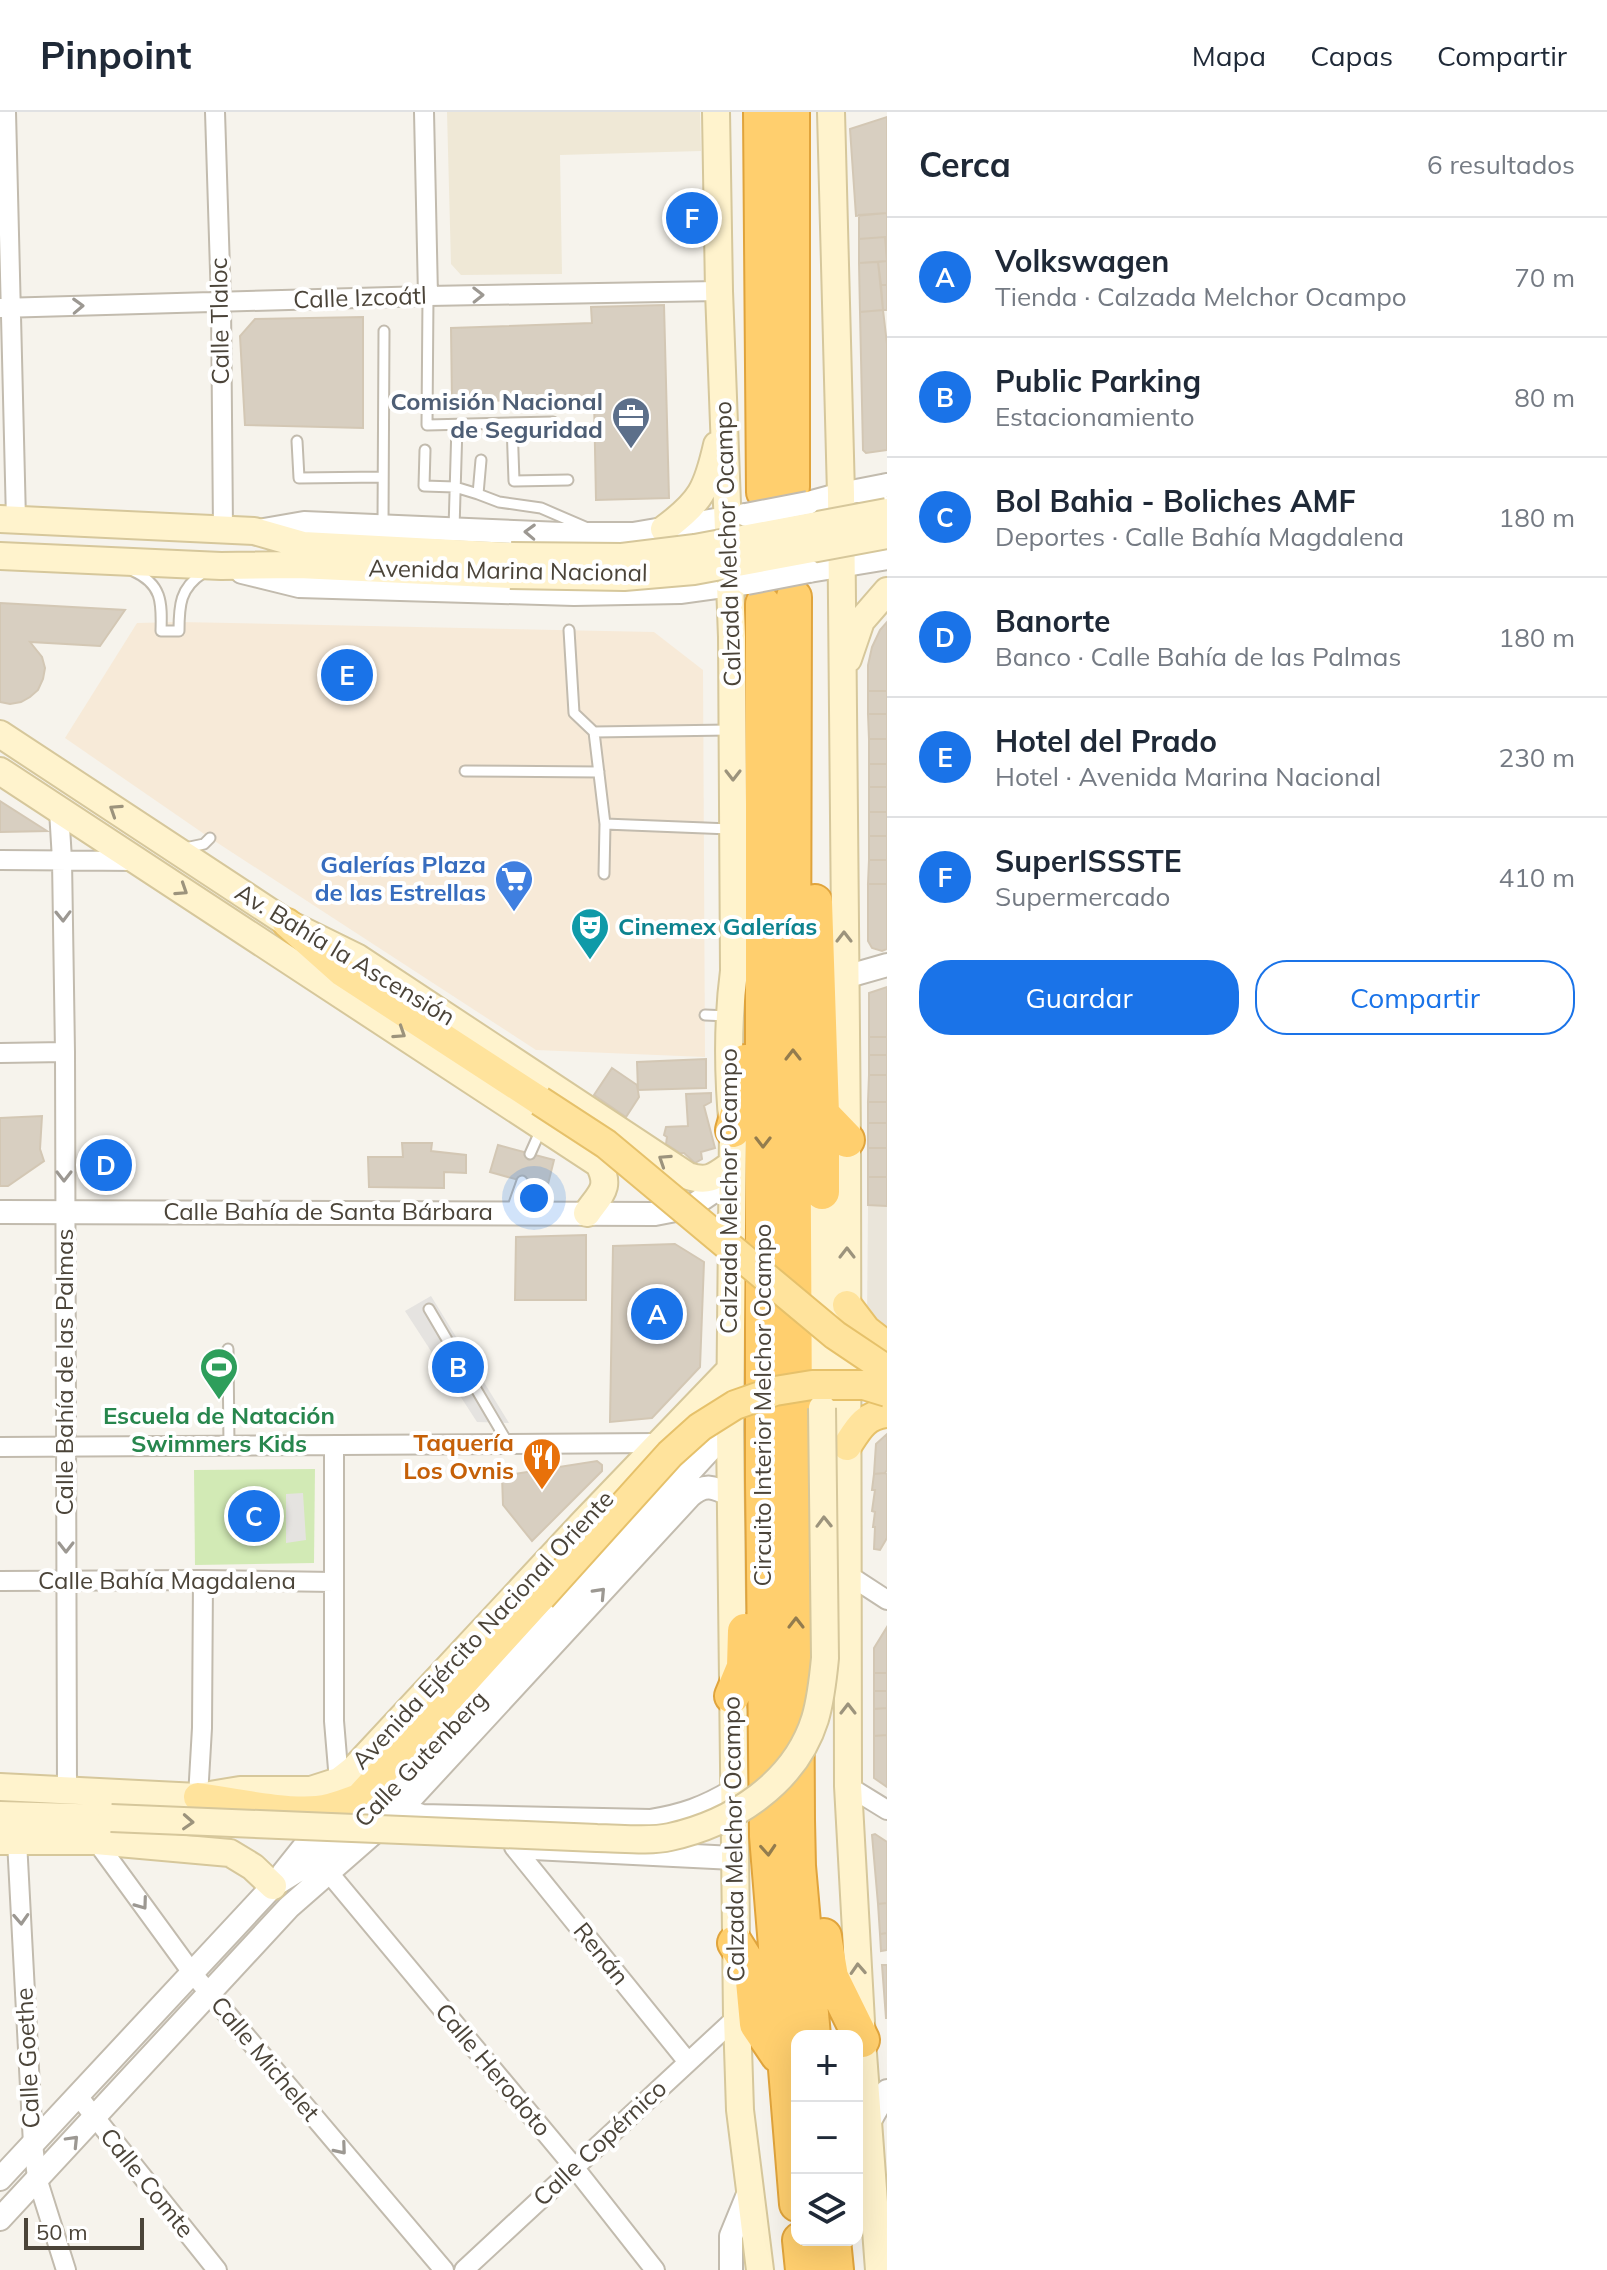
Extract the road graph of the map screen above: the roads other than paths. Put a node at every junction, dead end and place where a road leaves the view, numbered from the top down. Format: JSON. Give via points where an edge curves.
{"nodes":[{"id":1,"x":6,"y":112,"type":"edge"},
{"id":2,"x":215,"y":112,"type":"edge"},
{"id":3,"x":424,"y":112,"type":"edge"},
{"id":4,"x":716,"y":112,"type":"edge"},
{"id":5,"x":761,"y":112,"type":"edge"},
{"id":6,"x":792,"y":112,"type":"edge"},
{"id":7,"x":831,"y":112,"type":"edge"},
{"id":8,"x":719,"y":291,"type":"junction"},
{"id":9,"x":428,"y":296,"type":"junction"},
{"id":10,"x":221,"y":302,"type":"junction"},
{"id":11,"x":5,"y":308,"type":"edge"},
{"id":12,"x":384,"y":331,"type":"dead end"},
{"id":13,"x":724,"y":410,"type":"junction"},
{"id":14,"x":553,"y":422,"type":"dead end"},
{"id":15,"x":512,"y":424,"type":"junction"},
{"id":16,"x":457,"y":425,"type":"junction"},
{"id":17,"x":297,"y":441,"type":"dead end"},
{"id":18,"x":425,"y":450,"type":"dead end"},
{"id":19,"x":481,"y":460,"type":"dead end"},
{"id":20,"x":382,"y":477,"type":"junction"},
{"id":21,"x":568,"y":480,"type":"dead end"},
{"id":22,"x":886,"y":485,"type":"edge"},
{"id":23,"x":455,"y":487,"type":"junction"},
{"id":24,"x":478,"y":494,"type":"junction"},
{"id":25,"x":841,"y":494,"type":"junction"},
{"id":26,"x":774,"y":506,"type":"junction"},
{"id":27,"x":887,"y":512,"type":"edge"},
{"id":28,"x":8,"y":519,"type":"edge"},
{"id":29,"x":383,"y":526,"type":"junction"},
{"id":30,"x":454,"y":529,"type":"junction"},
{"id":31,"x":664,"y":529,"type":"junction"},
{"id":32,"x":223,"y":530,"type":"junction"},
{"id":33,"x":254,"y":531,"type":"junction"},
{"id":34,"x":604,"y":534,"type":"junction"},
{"id":35,"x":887,"y":535,"type":"edge"},
{"id":36,"x":887,"y":555,"type":"edge"},
{"id":37,"x":0,"y":556,"type":"edge"},
{"id":38,"x":112,"y":561,"type":"junction"},
{"id":39,"x":511,"y":565,"type":"junction"},
{"id":40,"x":841,"y":565,"type":"junction"},
{"id":41,"x":221,"y":566,"type":"junction"},
{"id":42,"x":765,"y":585,"type":"junction"},
{"id":43,"x":887,"y":591,"type":"edge"},
{"id":44,"x":569,"y":630,"type":"dead end"},
{"id":45,"x":842,"y":673,"type":"junction"},
{"id":46,"x":779,"y":683,"type":"junction"},
{"id":47,"x":733,"y":730,"type":"junction"},
{"id":48,"x":594,"y":732,"type":"junction"},
{"id":49,"x":0,"y":734,"type":"edge"},
{"id":50,"x":0,"y":771,"type":"edge"},
{"id":51,"x":465,"y":771,"type":"dead end"},
{"id":52,"x":599,"y":772,"type":"junction"},
{"id":53,"x":59,"y":810,"type":"junction"},
{"id":54,"x":605,"y":824,"type":"junction"},
{"id":55,"x":733,"y":829,"type":"junction"},
{"id":56,"x":210,"y":838,"type":"dead end"},
{"id":57,"x":165,"y":843,"type":"junction"},
{"id":58,"x":0,"y":860,"type":"edge"},
{"id":59,"x":62,"y":860,"type":"junction"},
{"id":60,"x":138,"y":861,"type":"junction"},
{"id":61,"x":604,"y":874,"type":"dead end"},
{"id":62,"x":287,"y":923,"type":"junction"},
{"id":63,"x":887,"y":965,"type":"edge"},
{"id":64,"x":845,"y":977,"type":"junction"},
{"id":65,"x":763,"y":980,"type":"junction"},
{"id":66,"x":65,"y":1052,"type":"junction"},
{"id":67,"x":0,"y":1053,"type":"edge"},
{"id":68,"x":541,"y":1113,"type":"junction"},
{"id":69,"x":822,"y":1114,"type":"junction"},
{"id":70,"x":733,"y":1130,"type":"junction"},
{"id":71,"x":847,"y":1147,"type":"junction"},
{"id":72,"x":530,"y":1154,"type":"dead end"},
{"id":73,"x":732,"y":1172,"type":"junction"},
{"id":74,"x":522,"y":1181,"type":"dead end"},
{"id":75,"x":822,"y":1192,"type":"junction"},
{"id":76,"x":64,"y":1211,"type":"junction"},
{"id":77,"x":0,"y":1212,"type":"edge"},
{"id":78,"x":511,"y":1212,"type":"junction"},
{"id":79,"x":587,"y":1213,"type":"junction"},
{"id":80,"x":655,"y":1214,"type":"junction"},
{"id":81,"x":730,"y":1264,"type":"junction"},
{"id":82,"x":847,"y":1305,"type":"junction"},
{"id":83,"x":429,"y":1309,"type":"dead end"},
{"id":84,"x":887,"y":1346,"type":"edge"},
{"id":85,"x":228,"y":1349,"type":"dead end"},
{"id":86,"x":730,"y":1370,"type":"junction"},
{"id":87,"x":887,"y":1370,"type":"edge"},
{"id":88,"x":887,"y":1392,"type":"edge"},
{"id":89,"x":887,"y":1413,"type":"edge"},
{"id":90,"x":730,"y":1428,"type":"junction"},
{"id":91,"x":658,"y":1443,"type":"junction"},
{"id":92,"x":509,"y":1445,"type":"junction"},
{"id":93,"x":229,"y":1446,"type":"junction"},
{"id":94,"x":334,"y":1446,"type":"junction"},
{"id":95,"x":847,"y":1446,"type":"junction"},
{"id":96,"x":0,"y":1447,"type":"edge"},
{"id":97,"x":66,"y":1447,"type":"junction"},
{"id":98,"x":763,"y":1481,"type":"junction"},
{"id":99,"x":730,"y":1495,"type":"junction"},
{"id":100,"x":583,"y":1523,"type":"junction"},
{"id":101,"x":622,"y":1556,"type":"junction"},
{"id":102,"x":847,"y":1574,"type":"junction"},
{"id":103,"x":66,"y":1580,"type":"junction"},
{"id":104,"x":203,"y":1580,"type":"junction"},
{"id":105,"x":0,"y":1581,"type":"edge"},
{"id":106,"x":333,"y":1582,"type":"junction"},
{"id":107,"x":885,"y":1594,"type":"edge"},
{"id":108,"x":732,"y":1696,"type":"junction"},
{"id":109,"x":848,"y":1786,"type":"junction"},
{"id":110,"x":0,"y":1787,"type":"edge"},
{"id":111,"x":67,"y":1790,"type":"junction"},
{"id":112,"x":349,"y":1790,"type":"junction"},
{"id":113,"x":733,"y":1791,"type":"junction"},
{"id":114,"x":198,"y":1797,"type":"junction"},
{"id":115,"x":401,"y":1809,"type":"junction"},
{"id":116,"x":887,"y":1810,"type":"edge"},
{"id":117,"x":0,"y":1815,"type":"edge"},
{"id":118,"x":369,"y":1837,"type":"junction"},
{"id":119,"x":8,"y":1841,"type":"edge"},
{"id":120,"x":96,"y":1841,"type":"junction"},
{"id":121,"x":514,"y":1847,"type":"junction"},
{"id":122,"x":734,"y":1858,"type":"junction"},
{"id":123,"x":798,"y":1866,"type":"junction"},
{"id":124,"x":329,"y":1873,"type":"junction"},
{"id":125,"x":273,"y":1886,"type":"junction"},
{"id":126,"x":735,"y":1943,"type":"junction"},
{"id":127,"x":193,"y":1974,"type":"junction"},
{"id":128,"x":209,"y":1994,"type":"junction"},
{"id":129,"x":737,"y":2017,"type":"junction"},
{"id":130,"x":812,"y":2030,"type":"edge"},
{"id":131,"x":857,"y":2030,"type":"edge"},
{"id":132,"x":861,"y":2030,"type":"edge"},
{"id":133,"x":863,"y":2054,"type":"edge"},
{"id":134,"x":688,"y":2062,"type":"junction"},
{"id":135,"x":784,"y":2065,"type":"junction"},
{"id":136,"x":887,"y":2091,"type":"edge"},
{"id":137,"x":78,"y":2096,"type":"junction"},
{"id":138,"x":95,"y":2118,"type":"junction"},
{"id":139,"x":868,"y":2124,"type":"junction"},
{"id":140,"x":33,"y":2144,"type":"junction"},
{"id":141,"x":574,"y":2167,"type":"junction"},
{"id":142,"x":794,"y":2174,"type":"edge"},
{"id":143,"x":37,"y":2178,"type":"junction"},
{"id":144,"x":0,"y":2179,"type":"edge"},
{"id":145,"x":749,"y":2192,"type":"junction"},
{"id":146,"x":0,"y":2219,"type":"edge"},
{"id":147,"x":801,"y":2246,"type":"edge"},
{"id":148,"x":834,"y":2246,"type":"edge"},
{"id":149,"x":881,"y":2258,"type":"edge"},
{"id":150,"x":66,"y":2270,"type":"edge"},
{"id":151,"x":217,"y":2270,"type":"edge"},
{"id":152,"x":444,"y":2270,"type":"edge"},
{"id":153,"x":464,"y":2270,"type":"edge"},
{"id":154,"x":655,"y":2270,"type":"edge"},
{"id":155,"x":731,"y":2270,"type":"edge"},
{"id":156,"x":760,"y":2270,"type":"edge"},
{"id":157,"x":803,"y":2270,"type":"edge"},
{"id":158,"x":836,"y":2270,"type":"edge"}],
"edges":[{"from":1,"to":11,"type":"street"},
{"from":2,"to":10,"type":"street","name":"Calle Tlaloc"},
{"from":3,"to":9,"type":"street"},
{"from":4,"to":8,"type":"main road","name":"Calzada Melchor Ocampo"},
{"from":5,"to":26,"type":"highway"},
{"from":6,"to":26,"type":"highway"},
{"from":7,"to":25,"type":"main road"},
{"from":9,"to":8,"type":"street","name":"Calle Izcoátl","one_way":true},
{"from":8,"to":13,"type":"main road","name":"Calzada Melchor Ocampo"},
{"from":9,"to":10,"type":"street","name":"Calle Izcoátl"},
{"from":9,"to":16,"type":"lane","via":[[427,425]]},
{"from":11,"to":10,"type":"street","name":"Calle Izcoátl","one_way":true},
{"from":10,"to":32,"type":"street","name":"Calle Tlaloc"},
{"from":11,"to":28,"type":"street"},
{"from":12,"to":20,"type":"lane"},
{"from":13,"to":26,"type":"main road","name":"Calzada Melchor Ocampo"},
{"from":13,"to":31,"type":"main road","via":[[706,486],[686,513]]},
{"from":14,"to":15,"type":"lane"},
{"from":15,"to":16,"type":"lane"},
{"from":15,"to":21,"type":"lane","via":[[514,481]]},
{"from":16,"to":23,"type":"lane"},
{"from":17,"to":20,"type":"lane","via":[[299,478]]},
{"from":18,"to":23,"type":"lane","via":[[424,486]]},
{"from":19,"to":24,"type":"lane"},
{"from":20,"to":29,"type":"lane"},
{"from":22,"to":25,"type":"street"},
{"from":22,"to":36,"type":"street","via":[[875,494],[866,516],[872,540]]},
{"from":23,"to":24,"type":"lane"},
{"from":23,"to":30,"type":"lane"},
{"from":24,"to":34,"type":"lane","via":[[541,508]]},
{"from":25,"to":26,"type":"main road"},
{"from":25,"to":40,"type":"main road"},
{"from":26,"to":31,"type":"street","name":"Avenida Marina Nacional"},
{"from":26,"to":42,"type":"main road","bridge":true},
{"from":26,"to":42,"type":"main road","name":"Calzada Melchor Ocampo"},
{"from":27,"to":39,"type":"main road","name":"Avenida Marina Nacional","bridge":true,"via":[[695,548]]},
{"from":28,"to":32,"type":"main road","name":"Avenida Marina Nacional"},
{"from":29,"to":30,"type":"street","name":"Avenida Marina Nacional"},
{"from":29,"to":33,"type":"street","name":"Avenida Marina Nacional","via":[[304,523]]},
{"from":34,"to":30,"type":"street","name":"Avenida Marina Nacional","one_way":true},
{"from":31,"to":34,"type":"street","name":"Avenida Marina Nacional"},
{"from":32,"to":33,"type":"main road","name":"Avenida Marina Nacional"},
{"from":33,"to":39,"type":"main road","name":"Avenida Marina Nacional","via":[[303,545]]},
{"from":35,"to":39,"type":"main road","name":"Avenida Marina Nacional","bridge":true,"via":[[694,571],[624,577]]},
{"from":36,"to":40,"type":"street","name":"Avenida Marina Nacional"},
{"from":37,"to":38,"type":"main road","name":"Avenida Marina Nacional"},
{"from":38,"to":41,"type":"main road","name":"Avenida Marina Nacional"},
{"from":38,"to":41,"type":"lane","via":[[152,584],[162,608],[161,631],[179,631],[184,590],[204,572]]},
{"from":39,"to":41,"type":"main road","name":"Avenida Marina Nacional"},
{"from":40,"to":42,"type":"street","name":"Avenida Marina Nacional"},
{"from":40,"to":45,"type":"main road"},
{"from":41,"to":42,"type":"street","name":"Avenida Marina Nacional","via":[[299,586],[635,595]]},
{"from":42,"to":46,"type":"highway","name":"Circuito Interior Melchor Ocampo"},
{"from":42,"to":47,"type":"main road","name":"Calzada Melchor Ocampo"},
{"from":43,"to":45,"type":"main road","via":[[861,621]]},
{"from":44,"to":48,"type":"lane","via":[[574,713]]},
{"from":64,"to":45,"type":"main road","one_way":true},
{"from":46,"to":65,"type":"highway","name":"Circuito Interior Melchor Ocampo"},
{"from":46,"to":69,"type":"highway","via":[[809,715]]},
{"from":123,"to":46,"type":"highway","name":"Circuito Interior Melchor Ocampo","one_way":true,"via":[[794,787]]},
{"from":47,"to":48,"type":"lane"},
{"from":47,"to":55,"type":"main road","name":"Calzada Melchor Ocampo","one_way":true},
{"from":48,"to":52,"type":"lane"},
{"from":57,"to":49,"type":"main road","name":"Av. Bahía la Ascensión","one_way":true},
{"from":50,"to":53,"type":"main road","name":"Av. Bahía la Ascensión"},
{"from":51,"to":52,"type":"lane"},
{"from":52,"to":54,"type":"lane"},
{"from":53,"to":59,"type":"street","name":"Calle Bahía de las Palmas"},
{"from":53,"to":60,"type":"main road","name":"Av. Bahía la Ascensión"},
{"from":54,"to":55,"type":"lane"},
{"from":54,"to":61,"type":"lane"},
{"from":55,"to":70,"type":"main road","name":"Calzada Melchor Ocampo","via":[[734,971],[717,1016]]},
{"from":56,"to":57,"type":"lane","via":[[188,848]]},
{"from":57,"to":62,"type":"main road","name":"Av. Bahía la Ascensión"},
{"from":58,"to":59,"type":"street"},
{"from":59,"to":60,"type":"street"},
{"from":59,"to":66,"type":"street","name":"Calle Bahía de las Palmas","one_way":true},
{"from":60,"to":68,"type":"main road","name":"Av. Bahía la Ascensión","one_way":true},
{"from":62,"to":68,"type":"main road","via":[[342,972]]},
{"from":73,"to":62,"type":"main road","name":"Av. Bahía la Ascensión","one_way":true,"via":[[709,1179],[688,1176],[423,995]]},
{"from":63,"to":64,"type":"street"},
{"from":64,"to":71,"type":"main road"},
{"from":65,"to":70,"type":"highway","via":[[746,1037],[743,1095]]},
{"from":65,"to":98,"type":"highway","name":"Circuito Interior Melchor Ocampo","one_way":true},
{"from":66,"to":67,"type":"street"},
{"from":66,"to":76,"type":"street","name":"Calle Bahía de las Palmas","one_way":true},
{"from":68,"to":72,"type":"lane"},
{"from":68,"to":79,"type":"main road","name":"Av. Bahía la Ascensión","via":[[599,1164],[605,1177],[605,1186]]},
{"from":68,"to":87,"type":"main road","bridge":true,"via":[[606,1144],[835,1335]]},
{"from":69,"to":71,"type":"highway"},
{"from":69,"to":75,"type":"highway"},
{"from":70,"to":73,"type":"main road","name":"Calzada Melchor Ocampo"},
{"from":71,"to":75,"type":"main road"},
{"from":82,"to":71,"type":"main road","one_way":true},
{"from":73,"to":80,"type":"street","via":[[695,1204]]},
{"from":73,"to":81,"type":"main road","name":"Calzada Melchor Ocampo"},
{"from":74,"to":78,"type":"lane"},
{"from":117,"to":75,"type":"main road","one_way":true,"bridge":true,"via":[[668,1838],[720,1822],[761,1796],[794,1761],[814,1722],[822,1690]]},
{"from":76,"to":77,"type":"street","name":"Calle Bahía de Santa Bárbara"},
{"from":76,"to":78,"type":"street","name":"Calle Bahía de Santa Bárbara"},
{"from":76,"to":97,"type":"street","name":"Calle Bahía de las Palmas"},
{"from":78,"to":79,"type":"street","name":"Calle Bahía de Santa Bárbara"},
{"from":79,"to":80,"type":"street","name":"Calle Bahía de Santa Bárbara"},
{"from":80,"to":81,"type":"street","via":[[684,1225]]},
{"from":81,"to":86,"type":"main road","name":"Calzada Melchor Ocampo"},
{"from":82,"to":84,"type":"main road"},
{"from":82,"to":95,"type":"main road"},
{"from":83,"to":92,"type":"lane"},
{"from":85,"to":93,"type":"lane"},
{"from":86,"to":90,"type":"main road","name":"Calzada Melchor Ocampo"},
{"from":86,"to":91,"type":"main road","name":"Avenida Ejército Nacional Oriente"},
{"from":88,"to":112,"type":"main road","bridge":true,"via":[[864,1385],[775,1391],[735,1405],[700,1427]]},
{"from":89,"to":95,"type":"main road","via":[[864,1421]]},
{"from":90,"to":99,"type":"main road","name":"Calzada Melchor Ocampo"},
{"from":90,"to":101,"type":"street","name":"Calle Gutenberg"},
{"from":91,"to":92,"type":"street"},
{"from":91,"to":100,"type":"main road","name":"Avenida Ejército Nacional Oriente"},
{"from":92,"to":94,"type":"street"},
{"from":93,"to":94,"type":"street"},
{"from":93,"to":97,"type":"street"},
{"from":94,"to":106,"type":"street"},
{"from":95,"to":102,"type":"main road"},
{"from":96,"to":97,"type":"street"},
{"from":97,"to":103,"type":"street","name":"Calle Bahía de las Palmas","one_way":true},
{"from":98,"to":108,"type":"highway","via":[[746,1526],[744,1667]]},
{"from":98,"to":135,"type":"highway","name":"Circuito Interior Melchor Ocampo","one_way":true,"via":[[767,1836]]},
{"from":99,"to":101,"type":"street","name":"Calle Gutenberg","via":[[711,1486],[697,1490]]},
{"from":99,"to":108,"type":"main road","name":"Calzada Melchor Ocampo"},
{"from":100,"to":101,"type":"street"},
{"from":100,"to":112,"type":"main road","name":"Avenida Ejército Nacional Oriente","via":[[353,1770]]},
{"from":115,"to":101,"type":"street","name":"Calle Gutenberg","one_way":true},
{"from":101,"to":125,"type":"street","name":"Calle Gutenberg","via":[[382,1806],[331,1850]]},
{"from":102,"to":107,"type":"street"},
{"from":109,"to":102,"type":"main road","one_way":true},
{"from":103,"to":104,"type":"street","name":"Calle Bahía Magdalena"},
{"from":103,"to":105,"type":"street","name":"Calle Bahía Magdalena"},
{"from":103,"to":111,"type":"street","name":"Calle Bahía de las Palmas"},
{"from":104,"to":106,"type":"street","name":"Calle Bahía Magdalena"},
{"from":104,"to":114,"type":"street"},
{"from":106,"to":112,"type":"street","via":[[334,1721]]},
{"from":108,"to":113,"type":"main road","name":"Calzada Melchor Ocampo"},
{"from":109,"to":116,"type":"street"},
{"from":132,"to":109,"type":"main road","one_way":true},
{"from":110,"to":111,"type":"main road"},
{"from":111,"to":114,"type":"main road"},
{"from":112,"to":114,"type":"main road","via":[[332,1808],[315,1810]]},
{"from":112,"to":125,"type":"street"},
{"from":113,"to":115,"type":"street","via":[[682,1815],[650,1821],[422,1816]]},
{"from":113,"to":122,"type":"main road","name":"Calzada Melchor Ocampo"},
{"from":115,"to":118,"type":"street","name":"Calle Gutenberg"},
{"from":118,"to":121,"type":"street"},
{"from":118,"to":124,"type":"street","name":"Calle Gutenberg"},
{"from":119,"to":120,"type":"main road"},
{"from":119,"to":140,"type":"street","name":"Calle Goethe","one_way":true},
{"from":120,"to":125,"type":"main road","via":[[230,1853]]},
{"from":120,"to":127,"type":"street","name":"Calle Michelet","one_way":true},
{"from":121,"to":122,"type":"street"},
{"from":121,"to":134,"type":"street","name":"Renán"},
{"from":122,"to":126,"type":"main road","name":"Calzada Melchor Ocampo"},
{"from":123,"to":130,"type":"highway","name":"Circuito Interior Melchor Ocampo"},
{"from":123,"to":131,"type":"highway","via":[[819,1903],[831,1977]]},
{"from":124,"to":128,"type":"street","name":"Calle Gutenberg","via":[[289,1907]]},
{"from":124,"to":141,"type":"street","name":"Calle Herodoto"},
{"from":125,"to":127,"type":"street","name":"Calle Gutenberg"},
{"from":126,"to":129,"type":"main road","name":"Calzada Melchor Ocampo"},
{"from":126,"to":135,"type":"highway","via":[[752,1970],[757,2024]]},
{"from":127,"to":128,"type":"street","name":"Calle Michelet"},
{"from":127,"to":137,"type":"street","name":"Calle Gutenberg"},
{"from":128,"to":138,"type":"street","name":"Calle Gutenberg"},
{"from":128,"to":152,"type":"street","name":"Calle Michelet","one_way":true},
{"from":129,"to":134,"type":"street","name":"Calle Copérnico"},
{"from":129,"to":145,"type":"main road","name":"Calzada Melchor Ocampo"},
{"from":133,"to":139,"type":"main road"},
{"from":134,"to":141,"type":"street","name":"Calle Copérnico"},
{"from":135,"to":142,"type":"highway","name":"Circuito Interior Melchor Ocampo"},
{"from":136,"to":139,"type":"street"},
{"from":137,"to":138,"type":"street","name":"Calle Comte"},
{"from":137,"to":140,"type":"street","name":"Calle Gutenberg"},
{"from":143,"to":138,"type":"street","name":"Calle Gutenberg","one_way":true},
{"from":138,"to":151,"type":"street","name":"Calle Comte"},
{"from":139,"to":149,"type":"main road"},
{"from":140,"to":143,"type":"street","name":"Calle Goethe"},
{"from":140,"to":144,"type":"street","name":"Calle Gutenberg"},
{"from":141,"to":153,"type":"street","name":"Calle Copérnico"},
{"from":141,"to":154,"type":"street","name":"Calle Herodoto"},
{"from":143,"to":146,"type":"street","name":"Calle Gutenberg"},
{"from":143,"to":150,"type":"street","name":"Calle Goethe"},
{"from":145,"to":155,"type":"street","via":[[731,2236]]},
{"from":145,"to":156,"type":"main road","name":"Calzada Melchor Ocampo"},
{"from":147,"to":157,"type":"highway"},
{"from":148,"to":158,"type":"highway"}]}
